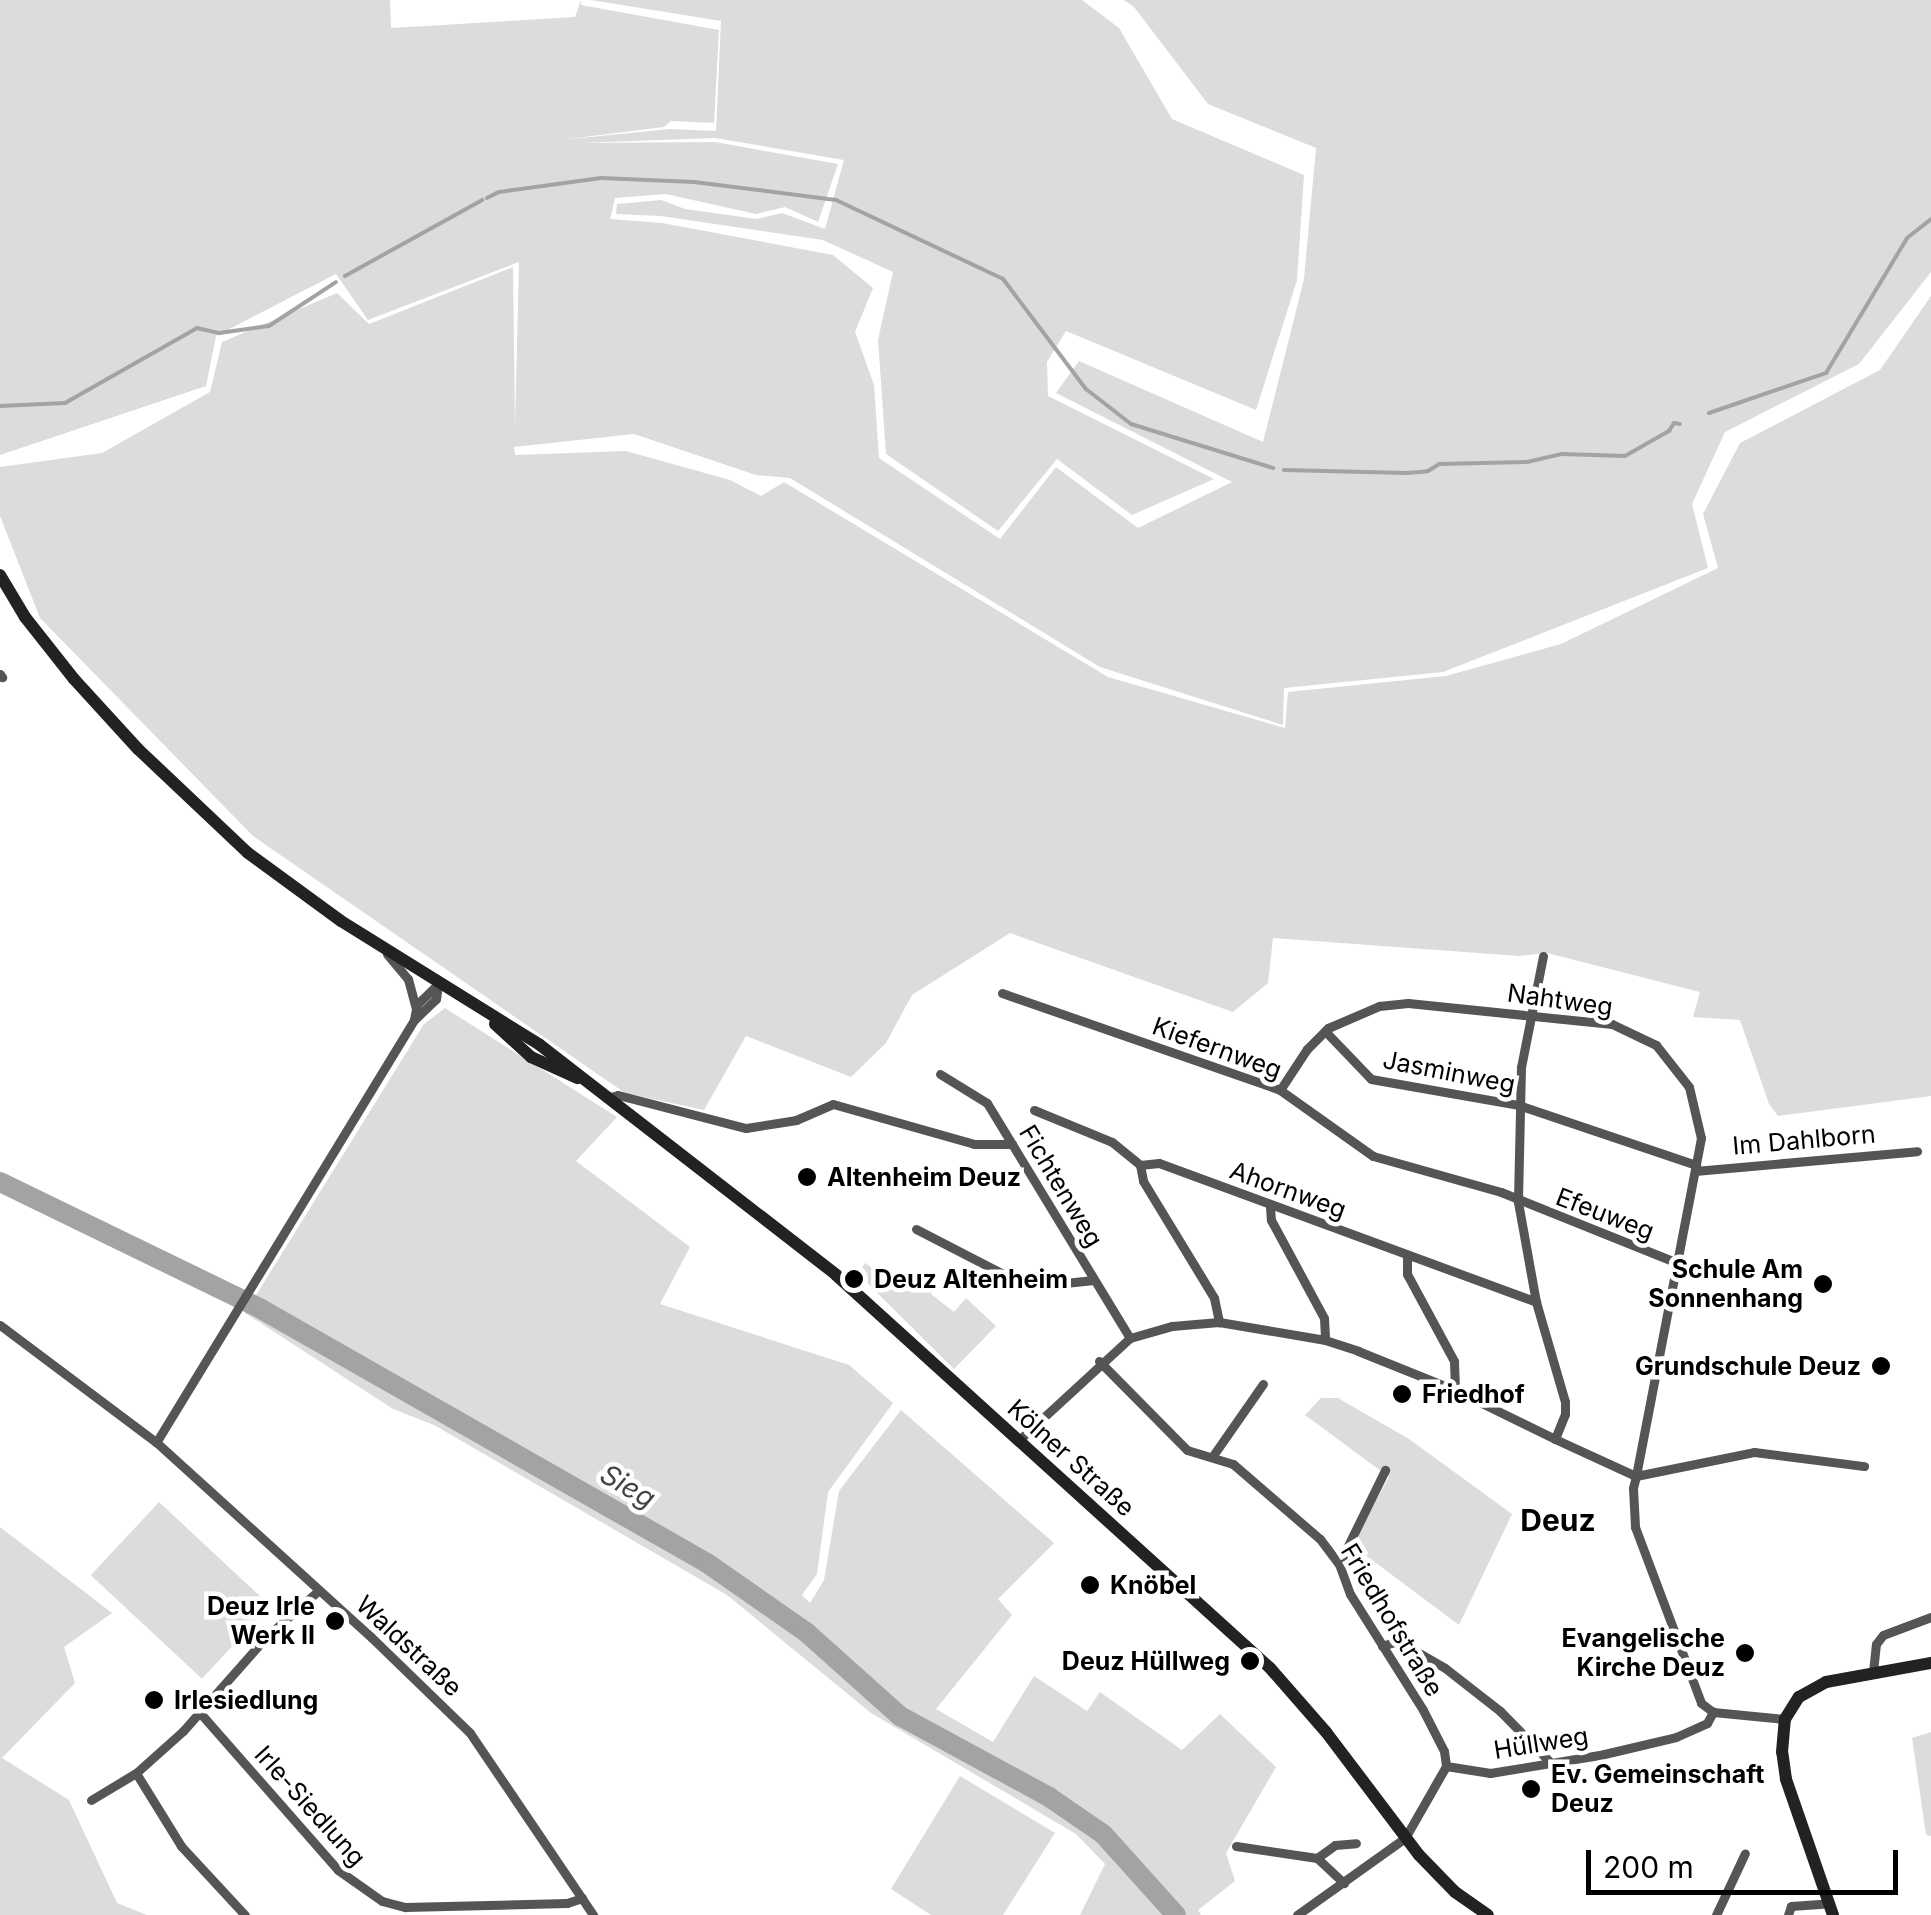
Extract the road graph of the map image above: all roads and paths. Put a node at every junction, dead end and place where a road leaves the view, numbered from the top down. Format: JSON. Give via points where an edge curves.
{"nodes":[{"id":1,"x":0,"y":575,"type":"edge"},
{"id":2,"x":382,"y":948,"type":"junction"},
{"id":3,"x":1542,"y":956,"type":"dead end"},
{"id":4,"x":438,"y":984,"type":"junction"},
{"id":5,"x":1002,"y":993,"type":"dead end"},
{"id":6,"x":416,"y":1008,"type":"junction"},
{"id":7,"x":1529,"y":1014,"type":"junction"},
{"id":8,"x":414,"y":1020,"type":"junction"},
{"id":9,"x":1326,"y":1031,"type":"junction"},
{"id":10,"x":940,"y":1074,"type":"dead end"},
{"id":11,"x":1280,"y":1090,"type":"junction"},
{"id":12,"x":606,"y":1098,"type":"junction"},
{"id":13,"x":1518,"y":1105,"type":"junction"},
{"id":14,"x":1034,"y":1110,"type":"dead end"},
{"id":15,"x":1012,"y":1144,"type":"junction"},
{"id":16,"x":1917,"y":1151,"type":"dead end"},
{"id":17,"x":1140,"y":1165,"type":"junction"},
{"id":18,"x":1696,"y":1168,"type":"junction"},
{"id":19,"x":1518,"y":1202,"type":"junction"},
{"id":20,"x":1270,"y":1207,"type":"junction"},
{"id":21,"x":916,"y":1229,"type":"dead end"},
{"id":22,"x":1407,"y":1257,"type":"junction"},
{"id":23,"x":1678,"y":1263,"type":"junction"},
{"id":24,"x":1094,"y":1280,"type":"junction"},
{"id":25,"x":1536,"y":1302,"type":"junction"},
{"id":26,"x":1219,"y":1322,"type":"junction"},
{"id":27,"x":0,"y":1324,"type":"edge"},
{"id":28,"x":1130,"y":1338,"type":"junction"},
{"id":29,"x":1325,"y":1340,"type":"junction"},
{"id":30,"x":1099,"y":1362,"type":"junction"},
{"id":31,"x":1264,"y":1384,"type":"dead end"},
{"id":32,"x":1456,"y":1390,"type":"junction"},
{"id":33,"x":1555,"y":1439,"type":"junction"},
{"id":34,"x":1019,"y":1440,"type":"junction"},
{"id":35,"x":156,"y":1442,"type":"junction"},
{"id":36,"x":1212,"y":1457,"type":"junction"},
{"id":37,"x":1864,"y":1466,"type":"dead end"},
{"id":38,"x":1385,"y":1470,"type":"dead end"},
{"id":39,"x":1636,"y":1476,"type":"junction"},
{"id":40,"x":1339,"y":1564,"type":"junction"},
{"id":41,"x":319,"y":1590,"type":"junction"},
{"id":42,"x":1931,"y":1617,"type":"edge"},
{"id":43,"x":1382,"y":1646,"type":"junction"},
{"id":44,"x":1931,"y":1664,"type":"edge"},
{"id":45,"x":1873,"y":1672,"type":"junction"},
{"id":46,"x":1713,"y":1712,"type":"junction"},
{"id":47,"x":201,"y":1714,"type":"junction"},
{"id":48,"x":1785,"y":1719,"type":"junction"},
{"id":49,"x":1550,"y":1762,"type":"junction"},
{"id":50,"x":1446,"y":1766,"type":"junction"},
{"id":51,"x":136,"y":1773,"type":"junction"},
{"id":52,"x":91,"y":1800,"type":"dead end"},
{"id":53,"x":1405,"y":1838,"type":"junction"},
{"id":54,"x":1356,"y":1843,"type":"dead end"},
{"id":55,"x":1236,"y":1846,"type":"dead end"},
{"id":56,"x":1745,"y":1853,"type":"dead end"},
{"id":57,"x":1317,"y":1858,"type":"junction"},
{"id":58,"x":1344,"y":1883,"type":"junction"},
{"id":59,"x":582,"y":1898,"type":"junction"},
{"id":60,"x":1832,"y":1909,"type":"edge"},
{"id":61,"x":245,"y":1915,"type":"edge"},
{"id":62,"x":593,"y":1915,"type":"edge"},
{"id":63,"x":1297,"y":1915,"type":"edge"},
{"id":64,"x":1488,"y":1915,"type":"edge"},
{"id":65,"x":1716,"y":1915,"type":"edge"},
{"id":66,"x":1788,"y":1915,"type":"edge"}],
"edges":[{"from":1,"to":2,"type":"main road","name":"Kölner Straße","via":[[52,655],[192,802],[279,877]]},
{"from":2,"to":4,"type":"main road","name":"Kölner Straße"},
{"from":2,"to":6,"type":"street","via":[[408,979]]},
{"from":3,"to":7,"type":"street"},
{"from":4,"to":6,"type":"street"},
{"from":4,"to":8,"type":"street","via":[[436,999]]},
{"from":4,"to":12,"type":"main road","name":"Kölner Straße","via":[[491,1018],[531,1057]]},
{"from":5,"to":11,"type":"street","name":"Kiefernweg"},
{"from":6,"to":8,"type":"street"},
{"from":7,"to":9,"type":"street","name":"Nahtweg","via":[[1408,1003],[1354,1014]]},
{"from":7,"to":13,"type":"street"},
{"from":7,"to":18,"type":"street","name":"Nahtweg","via":[[1612,1024],[1656,1045],[1677,1067],[1698,1112]]},
{"from":8,"to":35,"type":"street"},
{"from":9,"to":11,"type":"street","name":"Nahtweg"},
{"from":9,"to":13,"type":"street","name":"Jasminweg","via":[[1371,1078]]},
{"from":10,"to":15,"type":"street","name":"Fichtenweg","via":[[978,1094]]},
{"from":11,"to":19,"type":"street","name":"Kiefernweg","via":[[1373,1156]]},
{"from":12,"to":15,"type":"street","via":[[618,1095],[746,1128],[839,1104],[974,1144]]},
{"from":12,"to":34,"type":"main road","name":"Kölner Straße","via":[[836,1275]]},
{"from":13,"to":18,"type":"street","name":"Jasminweg"},
{"from":13,"to":19,"type":"street"},
{"from":14,"to":17,"type":"street","name":"Ahornweg","via":[[1112,1142]]},
{"from":15,"to":24,"type":"street","name":"Fichtenweg"},
{"from":16,"to":18,"type":"street","name":"Im Dahlborn"},
{"from":17,"to":20,"type":"street","name":"Ahornweg","via":[[1159,1163]]},
{"from":17,"to":26,"type":"street","via":[[1143,1181],[1214,1298]]},
{"from":18,"to":23,"type":"street","name":"Nahtweg"},
{"from":19,"to":23,"type":"street","name":"Efeuweg"},
{"from":19,"to":25,"type":"street"},
{"from":20,"to":22,"type":"street","name":"Ahornweg"},
{"from":20,"to":29,"type":"street","via":[[1324,1318]]},
{"from":21,"to":24,"type":"street","via":[[1015,1280]]},
{"from":22,"to":25,"type":"street","name":"Ahornweg"},
{"from":22,"to":32,"type":"street","via":[[1408,1274],[1454,1361]]},
{"from":23,"to":39,"type":"street","name":"Nahtweg"},
{"from":24,"to":28,"type":"street","name":"Fichtenweg"},
{"from":25,"to":33,"type":"street","via":[[1565,1402]]},
{"from":26,"to":28,"type":"street"},
{"from":26,"to":29,"type":"street"},
{"from":27,"to":35,"type":"street","name":"Waldstraße"},
{"from":28,"to":30,"type":"street"},
{"from":29,"to":32,"type":"street"},
{"from":30,"to":34,"type":"street"},
{"from":30,"to":36,"type":"street","name":"Friedhofstraße","via":[[1187,1450]]},
{"from":31,"to":36,"type":"street"},
{"from":32,"to":33,"type":"street"},
{"from":33,"to":39,"type":"street"},
{"from":34,"to":53,"type":"main road","name":"Kölner Straße","via":[[1281,1679]]},
{"from":35,"to":41,"type":"street","name":"Waldstraße"},
{"from":36,"to":40,"type":"street","name":"Friedhofstraße","via":[[1233,1464],[1292,1512]]},
{"from":37,"to":39,"type":"street","via":[[1754,1452]]},
{"from":38,"to":40,"type":"street"},
{"from":39,"to":46,"type":"street","name":"Nahtweg","via":[[1636,1527],[1696,1697]]},
{"from":40,"to":43,"type":"street","name":"Friedhofstraße"},
{"from":41,"to":47,"type":"street","via":[[267,1636]]},
{"from":41,"to":59,"type":"street","name":"Waldstraße","via":[[470,1734]]},
{"from":42,"to":45,"type":"street","via":[[1883,1635]]},
{"from":43,"to":49,"type":"street","via":[[1404,1645],[1445,1668]]},
{"from":43,"to":50,"type":"street","name":"Friedhofstraße","via":[[1423,1710]]},
{"from":44,"to":45,"type":"main road"},
{"from":45,"to":48,"type":"main road","via":[[1816,1686]]},
{"from":46,"to":48,"type":"street"},
{"from":46,"to":49,"type":"street","name":"Hüllweg","via":[[1707,1723],[1676,1737]]},
{"from":47,"to":51,"type":"street"},
{"from":47,"to":59,"type":"street","name":"Irle-Siedlung","via":[[338,1870],[382,1901],[406,1907]]},
{"from":48,"to":60,"type":"main road","via":[[1784,1780]]},
{"from":49,"to":50,"type":"street","name":"Hüllweg","via":[[1490,1773]]},
{"from":50,"to":53,"type":"street"},
{"from":51,"to":52,"type":"street"},
{"from":51,"to":61,"type":"street","via":[[181,1846]]},
{"from":53,"to":58,"type":"street"},
{"from":53,"to":64,"type":"main road","name":"Kölner Straße"},
{"from":54,"to":57,"type":"street","via":[[1335,1845]]},
{"from":55,"to":57,"type":"street"},
{"from":56,"to":65,"type":"street"},
{"from":57,"to":58,"type":"street"},
{"from":58,"to":63,"type":"street"},
{"from":59,"to":62,"type":"street","name":"Waldstraße"},
{"from":60,"to":66,"type":"street","via":[[1791,1906]]}]}
